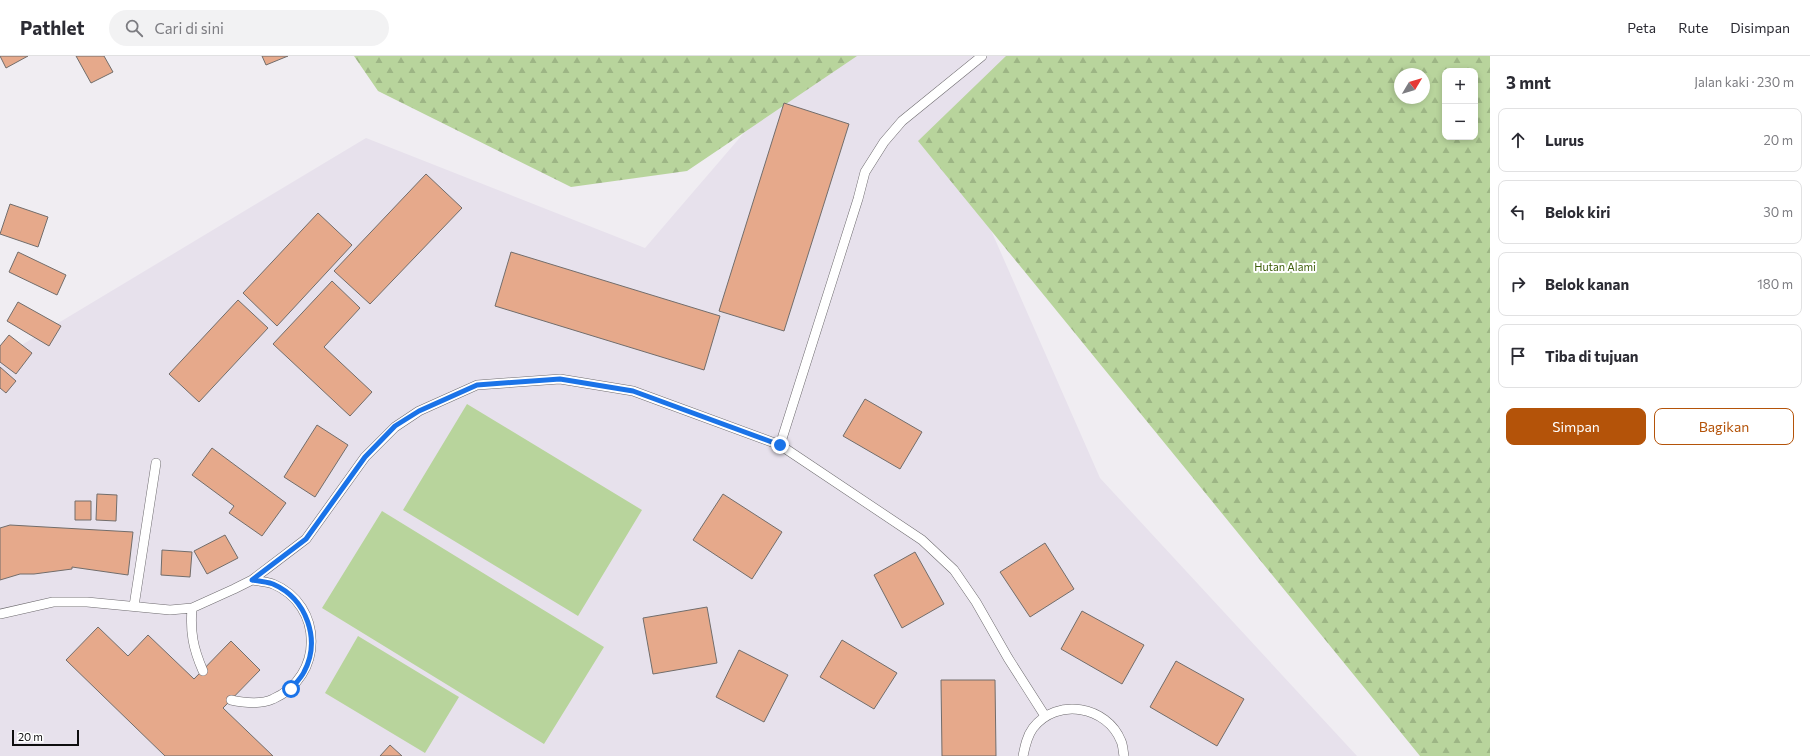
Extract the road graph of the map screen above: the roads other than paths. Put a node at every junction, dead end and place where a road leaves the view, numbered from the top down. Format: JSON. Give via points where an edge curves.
{"nodes":[{"id":1,"x":982,"y":56,"type":"edge"},
{"id":2,"x":780,"y":445,"type":"junction"},
{"id":3,"x":156,"y":463,"type":"dead end"},
{"id":4,"x":252,"y":580,"type":"junction"},
{"id":5,"x":134,"y":606,"type":"junction"},
{"id":6,"x":192,"y":608,"type":"junction"},
{"id":7,"x":0,"y":614,"type":"edge"},
{"id":8,"x":203,"y":671,"type":"dead end"},
{"id":9,"x":231,"y":700,"type":"dead end"},
{"id":10,"x":1045,"y":716,"type":"junction"},
{"id":11,"x":1023,"y":756,"type":"edge"},
{"id":12,"x":1124,"y":756,"type":"edge"}],
"edges":[{"from":1,"to":2,"type":"lane","via":[[902,121],[884,142],[865,172]]},
{"from":2,"to":4,"type":"lane","via":[[633,391],[560,379],[477,385],[419,411],[395,426],[365,457],[306,539]]},
{"from":2,"to":10,"type":"lane","via":[[916,535],[954,570]]},
{"from":3,"to":5,"type":"lane"},
{"from":4,"to":6,"type":"lane"},
{"from":4,"to":9,"type":"lane","via":[[273,584],[291,595],[304,612],[311,632],[311,653],[304,673],[291,689],[273,700],[252,704]]},
{"from":5,"to":6,"type":"lane","via":[[170,610]]},
{"from":5,"to":7,"type":"lane","via":[[53,602]]},
{"from":6,"to":8,"type":"lane","via":[[190,629],[194,650]]},
{"from":10,"to":11,"type":"lane","via":[[1033,728],[1025,742]]},
{"from":10,"to":12,"type":"lane","via":[[1062,709],[1080,709],[1098,714],[1112,726],[1122,742]]}]}
